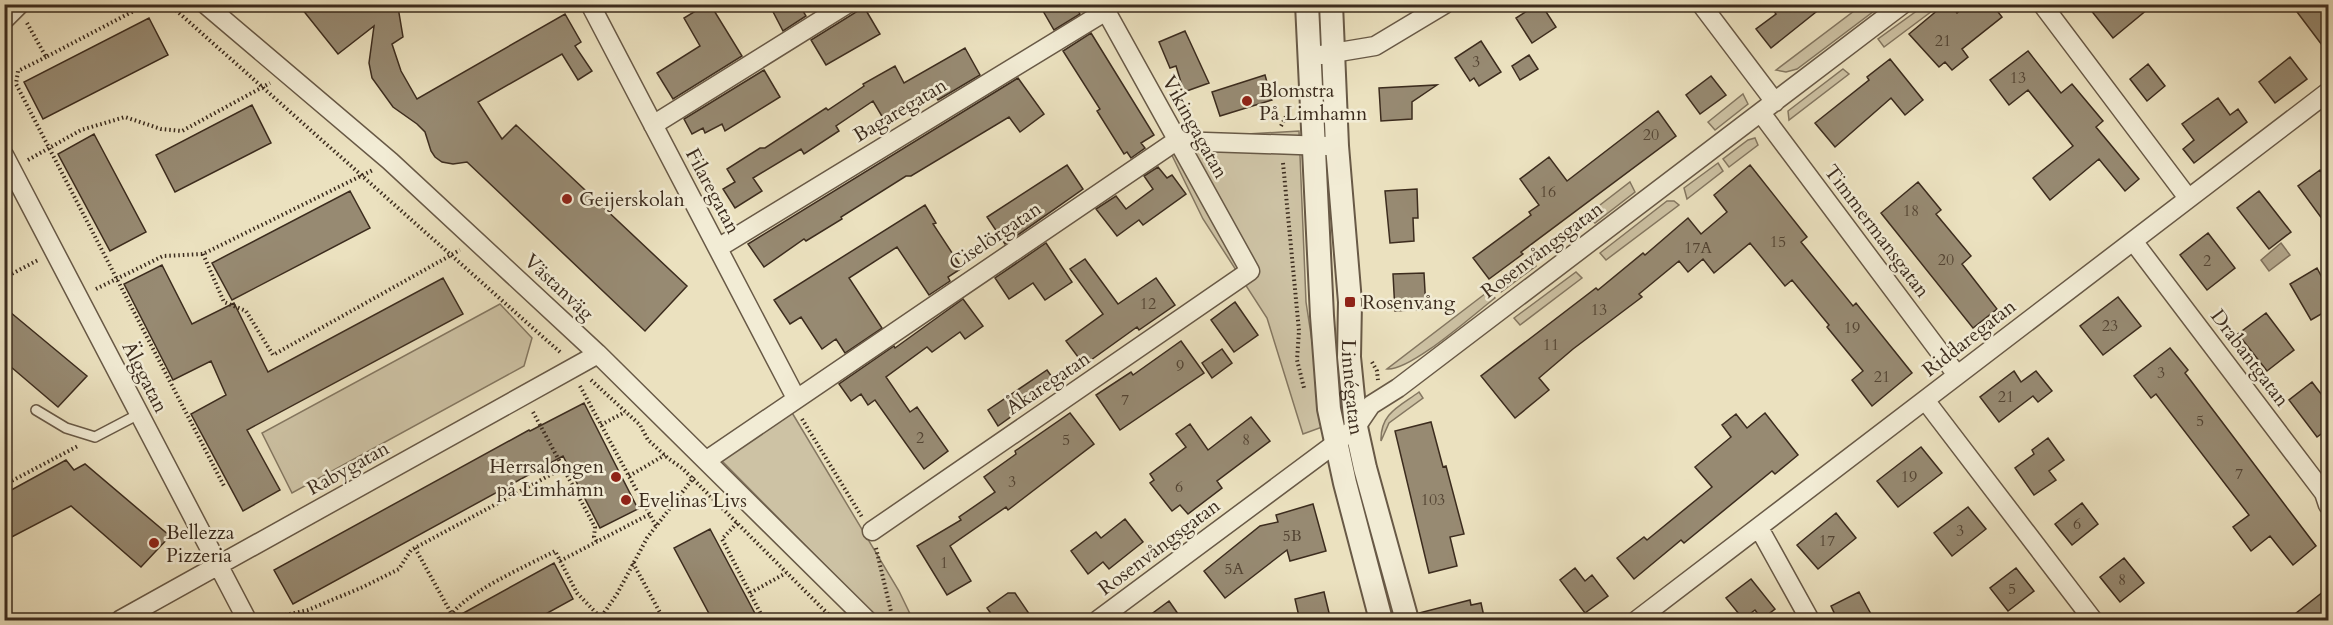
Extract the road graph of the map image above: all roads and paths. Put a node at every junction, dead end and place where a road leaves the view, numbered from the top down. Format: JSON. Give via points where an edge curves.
{"nodes":[{"id":1,"x":147,"y":4,"type":"edge"},
{"id":2,"x":169,"y":4,"type":"edge"},
{"id":3,"x":205,"y":4,"type":"edge"},
{"id":4,"x":590,"y":4,"type":"edge"},
{"id":5,"x":847,"y":4,"type":"edge"},
{"id":6,"x":1307,"y":4,"type":"edge"},
{"id":7,"x":1331,"y":4,"type":"edge"},
{"id":8,"x":1445,"y":4,"type":"edge"},
{"id":9,"x":1701,"y":4,"type":"edge"},
{"id":10,"x":1903,"y":4,"type":"edge"},
{"id":11,"x":2042,"y":4,"type":"edge"},
{"id":12,"x":19,"y":6,"type":"edge"},
{"id":13,"x":1104,"y":8,"type":"edge"},
{"id":14,"x":4,"y":20,"type":"edge"},
{"id":15,"x":1334,"y":54,"type":"junction"},
{"id":16,"x":1310,"y":56,"type":"junction"},
{"id":17,"x":46,"y":57,"type":"junction"},
{"id":18,"x":286,"y":74,"type":"junction"},
{"id":19,"x":262,"y":87,"type":"junction"},
{"id":20,"x":2328,"y":92,"type":"edge"},
{"id":21,"x":1768,"y":108,"type":"junction"},
{"id":22,"x":653,"y":125,"type":"junction"},
{"id":23,"x":1176,"y":141,"type":"junction"},
{"id":24,"x":1314,"y":146,"type":"junction"},
{"id":25,"x":1337,"y":146,"type":"junction"},
{"id":26,"x":49,"y":148,"type":"junction"},
{"id":27,"x":390,"y":161,"type":"junction"},
{"id":28,"x":8,"y":162,"type":"edge"},
{"id":29,"x":362,"y":175,"type":"junction"},
{"id":30,"x":2188,"y":198,"type":"junction"},
{"id":31,"x":477,"y":241,"type":"junction"},
{"id":32,"x":2133,"y":241,"type":"junction"},
{"id":33,"x":718,"y":248,"type":"junction"},
{"id":34,"x":55,"y":251,"type":"junction"},
{"id":35,"x":203,"y":254,"type":"junction"},
{"id":36,"x":452,"y":255,"type":"junction"},
{"id":37,"x":1250,"y":271,"type":"joint"},
{"id":38,"x":4,"y":278,"type":"edge"},
{"id":39,"x":116,"y":279,"type":"junction"},
{"id":40,"x":78,"y":297,"type":"junction"},
{"id":41,"x":598,"y":354,"type":"junction"},
{"id":42,"x":573,"y":368,"type":"junction"},
{"id":43,"x":1957,"y":375,"type":"junction"},
{"id":44,"x":524,"y":395,"type":"junction"},
{"id":45,"x":796,"y":398,"type":"junction"},
{"id":46,"x":1925,"y":400,"type":"junction"},
{"id":47,"x":36,"y":410,"type":"dead end"},
{"id":48,"x":625,"y":412,"type":"junction"},
{"id":49,"x":139,"y":414,"type":"junction"},
{"id":50,"x":601,"y":425,"type":"junction"},
{"id":51,"x":1356,"y":427,"type":"junction"},
{"id":52,"x":95,"y":437,"type":"junction"},
{"id":53,"x":1336,"y":443,"type":"junction"},
{"id":54,"x":665,"y":455,"type":"junction"},
{"id":55,"x":707,"y":460,"type":"junction"},
{"id":56,"x":563,"y":468,"type":"junction"},
{"id":57,"x":629,"y":476,"type":"junction"},
{"id":58,"x":693,"y":479,"type":"junction"},
{"id":59,"x":4,"y":485,"type":"edge"},
{"id":60,"x":224,"y":486,"type":"dead end"},
{"id":61,"x":2328,"y":505,"type":"edge"},
{"id":62,"x":752,"y":507,"type":"junction"},
{"id":63,"x":650,"y":514,"type":"junction"},
{"id":64,"x":737,"y":523,"type":"junction"},
{"id":65,"x":656,"y":526,"type":"junction"},
{"id":66,"x":1759,"y":528,"type":"junction"},
{"id":67,"x":872,"y":531,"type":"junction"},
{"id":68,"x":597,"y":542,"type":"junction"},
{"id":69,"x":415,"y":548,"type":"junction"},
{"id":70,"x":560,"y":561,"type":"junction"},
{"id":71,"x":633,"y":563,"type":"junction"},
{"id":72,"x":219,"y":567,"type":"junction"},
{"id":73,"x":786,"y":573,"type":"junction"},
{"id":74,"x":750,"y":593,"type":"junction"},
{"id":75,"x":451,"y":613,"type":"junction"},
{"id":76,"x":600,"y":619,"type":"edge"},
{"id":77,"x":120,"y":621,"type":"edge"},
{"id":78,"x":247,"y":621,"type":"edge"},
{"id":79,"x":263,"y":621,"type":"edge"},
{"id":80,"x":449,"y":621,"type":"edge"},
{"id":81,"x":664,"y":621,"type":"edge"},
{"id":82,"x":764,"y":621,"type":"edge"},
{"id":83,"x":834,"y":621,"type":"edge"},
{"id":84,"x":867,"y":621,"type":"edge"},
{"id":85,"x":893,"y":621,"type":"edge"},
{"id":86,"x":1098,"y":621,"type":"edge"},
{"id":87,"x":1381,"y":621,"type":"edge"},
{"id":88,"x":1407,"y":621,"type":"edge"},
{"id":89,"x":1637,"y":621,"type":"edge"},
{"id":90,"x":1810,"y":621,"type":"edge"},
{"id":91,"x":2093,"y":621,"type":"edge"}],
"edges":[{"from":1,"to":17,"type":"path"},
{"from":2,"to":19,"type":"path"},
{"from":3,"to":18,"type":"street","name":"Västanväg"},
{"from":4,"to":22,"type":"street","name":"Filaregatan"},
{"from":5,"to":22,"type":"street"},
{"from":6,"to":16,"type":"street","name":"Linnégatan"},
{"from":7,"to":15,"type":"street","name":"Linnégatan"},
{"from":8,"to":15,"type":"street","via":[[1375,46]]},
{"from":9,"to":21,"type":"street","name":"Timmermansgatan"},
{"from":10,"to":21,"type":"street","name":"Rosenvångsgatan"},
{"from":11,"to":30,"type":"street"},
{"from":12,"to":14,"type":"street"},
{"from":12,"to":17,"type":"path"},
{"from":13,"to":23,"type":"street","name":"Vikingagatan"},
{"from":13,"to":33,"type":"street","name":"Bagaregatan"},
{"from":15,"to":16,"type":"street"},
{"from":15,"to":25,"type":"street","name":"Linnégatan"},
{"from":16,"to":24,"type":"street","name":"Linnégatan"},
{"from":17,"to":26,"type":"path","via":[[18,72],[16,84]]},
{"from":18,"to":19,"type":"path"},
{"from":18,"to":27,"type":"street","name":"Västanväg"},
{"from":19,"to":26,"type":"path","via":[[182,131],[161,129],[125,117],[81,130]]},
{"from":19,"to":29,"type":"path"},
{"from":20,"to":30,"type":"street","name":"Riddaregatan"},
{"from":21,"to":43,"type":"street","name":"Timmermansgatan"},
{"from":21,"to":51,"type":"street","name":"Rosenvångsgatan","via":[[1376,401]]},
{"from":22,"to":33,"type":"street","name":"Filaregatan"},
{"from":23,"to":24,"type":"street"},
{"from":23,"to":37,"type":"street","name":"Vikingagatan"},
{"from":23,"to":45,"type":"street","name":"Ciselörgatan"},
{"from":24,"to":25,"type":"street"},
{"from":24,"to":53,"type":"street","name":"Linnégatan","via":[[1324,359]]},
{"from":25,"to":51,"type":"street","name":"Linnégatan"},
{"from":26,"to":28,"type":"path"},
{"from":26,"to":39,"type":"path"},
{"from":27,"to":29,"type":"path"},
{"from":27,"to":31,"type":"street","name":"Västanväg"},
{"from":28,"to":34,"type":"street","name":"Älggatan"},
{"from":29,"to":35,"type":"path"},
{"from":29,"to":36,"type":"path"},
{"from":30,"to":32,"type":"street","name":"Riddaregatan"},
{"from":31,"to":36,"type":"path"},
{"from":31,"to":41,"type":"street","name":"Västanväg"},
{"from":32,"to":43,"type":"street","name":"Riddaregatan"},
{"from":32,"to":61,"type":"street","name":"Drabantgatan","via":[[2324,493]]},
{"from":33,"to":45,"type":"street","name":"Filaregatan"},
{"from":34,"to":38,"type":"path"},
{"from":34,"to":40,"type":"street","name":"Älggatan"},
{"from":35,"to":36,"type":"path","via":[[224,302],[246,311],[273,355]]},
{"from":35,"to":39,"type":"path","via":[[163,256]]},
{"from":36,"to":42,"type":"path"},
{"from":37,"to":67,"type":"street","name":"Åkaregatan"},
{"from":39,"to":40,"type":"path"},
{"from":39,"to":60,"type":"path"},
{"from":40,"to":49,"type":"street","name":"Älggatan"},
{"from":41,"to":42,"type":"street","name":"Rabygatan"},
{"from":41,"to":55,"type":"street","name":"Västanväg"},
{"from":42,"to":44,"type":"street","name":"Rabygatan"},
{"from":42,"to":48,"type":"path"},
{"from":42,"to":50,"type":"path"},
{"from":43,"to":46,"type":"street","name":"Riddaregatan"},
{"from":44,"to":56,"type":"path"},
{"from":44,"to":72,"type":"street","name":"Rabygatan"},
{"from":45,"to":55,"type":"street","name":"Ciselörgatan"},
{"from":45,"to":67,"type":"path","via":[[800,416]]},
{"from":46,"to":66,"type":"street","name":"Riddaregatan"},
{"from":46,"to":91,"type":"street"},
{"from":47,"to":52,"type":"lane","via":[[66,428]]},
{"from":48,"to":50,"type":"path"},
{"from":48,"to":54,"type":"path"},
{"from":49,"to":52,"type":"lane"},
{"from":49,"to":72,"type":"street","name":"Älggatan"},
{"from":50,"to":57,"type":"path"},
{"from":51,"to":53,"type":"street","name":"Rosenvångsgatan"},
{"from":51,"to":88,"type":"street","name":"Linnégatan"},
{"from":52,"to":59,"type":"path"},
{"from":53,"to":86,"type":"street","name":"Rosenvångsgatan"},
{"from":53,"to":87,"type":"street","name":"Linnégatan"},
{"from":54,"to":57,"type":"path"},
{"from":54,"to":58,"type":"path"},
{"from":55,"to":58,"type":"path"},
{"from":55,"to":62,"type":"street","name":"Västanväg"},
{"from":56,"to":68,"type":"path","via":[[595,527]]},
{"from":56,"to":69,"type":"path"},
{"from":57,"to":63,"type":"path"},
{"from":58,"to":64,"type":"path"},
{"from":58,"to":65,"type":"path"},
{"from":62,"to":64,"type":"path"},
{"from":62,"to":84,"type":"street","name":"Västanväg"},
{"from":63,"to":65,"type":"path"},
{"from":63,"to":68,"type":"path"},
{"from":64,"to":73,"type":"path"},
{"from":64,"to":74,"type":"path","via":[[722,539]]},
{"from":65,"to":71,"type":"path"},
{"from":66,"to":89,"type":"street","name":"Riddaregatan"},
{"from":66,"to":90,"type":"street"},
{"from":67,"to":85,"type":"path"},
{"from":68,"to":70,"type":"path"},
{"from":69,"to":75,"type":"path"},
{"from":69,"to":79,"type":"path","via":[[399,569],[363,587],[308,610]]},
{"from":70,"to":75,"type":"path","via":[[555,551],[465,599]]},
{"from":70,"to":76,"type":"path","via":[[582,601]]},
{"from":71,"to":76,"type":"path"},
{"from":71,"to":81,"type":"path"},
{"from":72,"to":77,"type":"street","name":"Rabygatan"},
{"from":72,"to":78,"type":"street","name":"Älggatan"},
{"from":73,"to":74,"type":"path"},
{"from":73,"to":83,"type":"path"},
{"from":74,"to":82,"type":"path"},
{"from":75,"to":80,"type":"path"}]}
